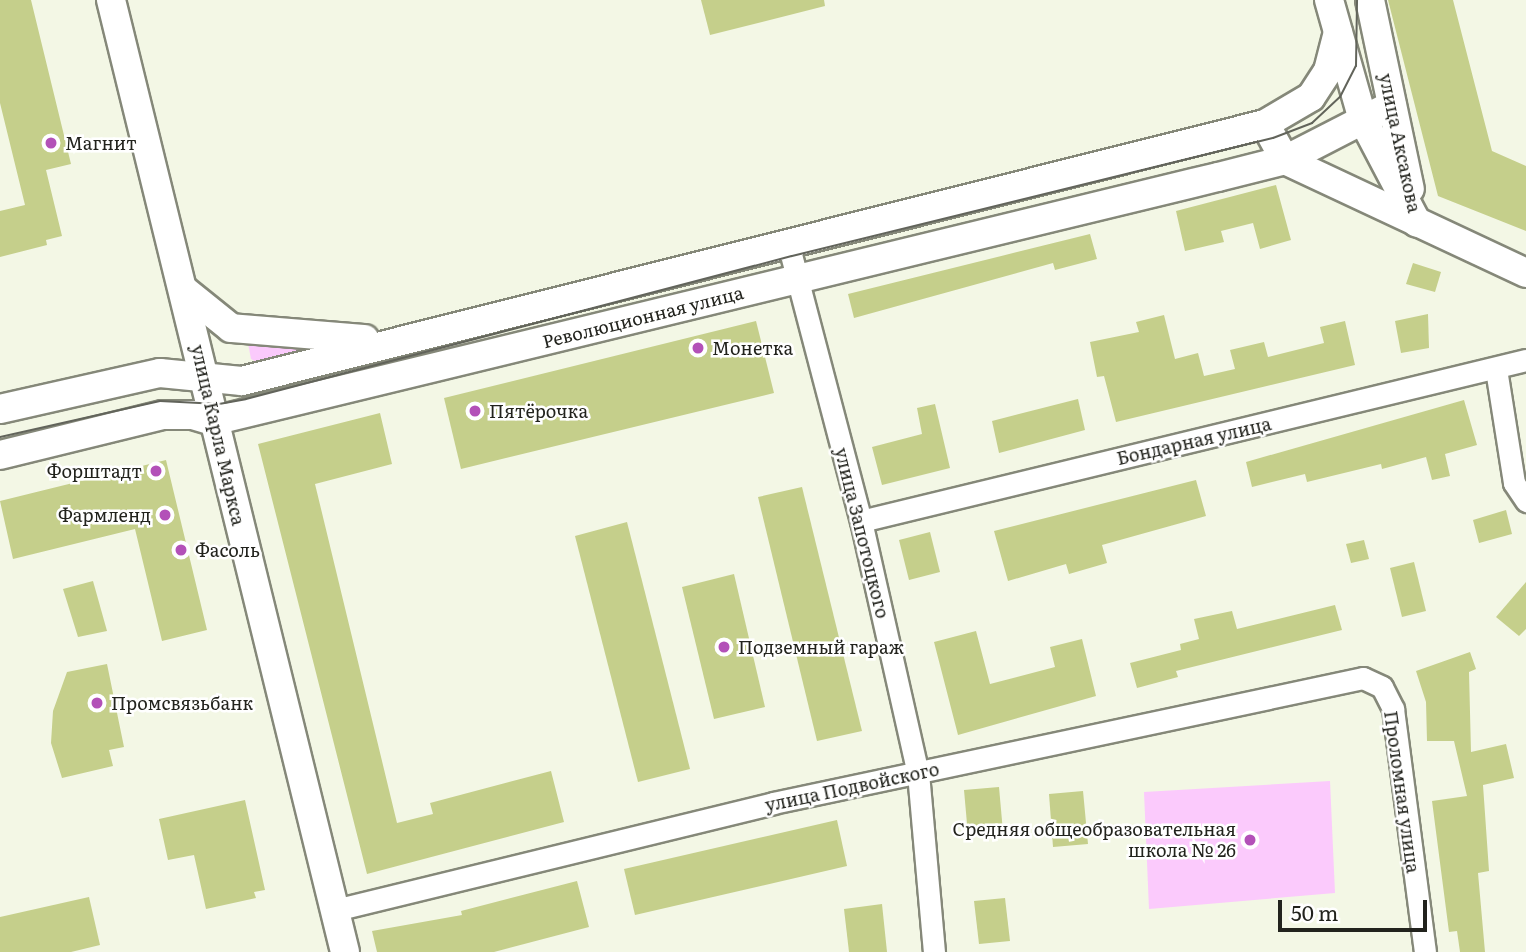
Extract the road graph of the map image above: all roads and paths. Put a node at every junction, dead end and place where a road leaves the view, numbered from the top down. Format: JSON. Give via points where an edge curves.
{"nodes":[{"id":1,"x":111,"y":0,"type":"edge"},
{"id":2,"x":1370,"y":0,"type":"edge"},
{"id":3,"x":1333,"y":14,"type":"edge"},
{"id":4,"x":1392,"y":105,"type":"junction"},
{"id":5,"x":1363,"y":120,"type":"junction"},
{"id":6,"x":1265,"y":124,"type":"junction"},
{"id":7,"x":1285,"y":160,"type":"junction"},
{"id":8,"x":1417,"y":223,"type":"junction"},
{"id":9,"x":788,"y":243,"type":"junction"},
{"id":10,"x":1526,"y":273,"type":"edge"},
{"id":11,"x":798,"y":279,"type":"junction"},
{"id":12,"x":185,"y":291,"type":"junction"},
{"id":13,"x":410,"y":338,"type":"junction"},
{"id":14,"x":1526,"y":360,"type":"edge"},
{"id":15,"x":1496,"y":369,"type":"junction"},
{"id":16,"x":207,"y":380,"type":"junction"},
{"id":17,"x":0,"y":409,"type":"edge"},
{"id":18,"x":213,"y":421,"type":"junction"},
{"id":19,"x":0,"y":455,"type":"edge"},
{"id":20,"x":1526,"y":501,"type":"edge"},
{"id":21,"x":861,"y":521,"type":"junction"},
{"id":22,"x":1373,"y":680,"type":"joint"},
{"id":23,"x":918,"y":773,"type":"junction"},
{"id":24,"x":335,"y":910,"type":"junction"},
{"id":25,"x":345,"y":952,"type":"edge"},
{"id":26,"x":934,"y":952,"type":"edge"},
{"id":27,"x":1425,"y":952,"type":"edge"}],
"edges":[{"from":1,"to":12,"type":"street","name":"улица Карла Маркса"},
{"from":2,"to":4,"type":"street","name":"улица Аксакова"},
{"from":3,"to":5,"type":"street","name":"улица Аксакова"},
{"from":3,"to":6,"type":"street","name":"Революционная улица","via":[[1328,71],[1311,97]]},
{"from":4,"to":5,"type":"street","name":"Революционная улица"},
{"from":4,"to":8,"type":"street","name":"улица Аксакова"},
{"from":5,"to":7,"type":"street","name":"Революционная улица"},
{"from":5,"to":8,"type":"street","name":"улица Аксакова"},
{"from":6,"to":7,"type":"street"},
{"from":6,"to":9,"type":"street","name":"Революционная улица"},
{"from":7,"to":8,"type":"street"},
{"from":7,"to":11,"type":"street","name":"Революционная улица"},
{"from":8,"to":10,"type":"street"},
{"from":9,"to":11,"type":"street","name":"улица Запотоцкого"},
{"from":9,"to":13,"type":"street","name":"Революционная улица"},
{"from":11,"to":18,"type":"street","name":"Революционная улица"},
{"from":11,"to":21,"type":"street","name":"улица Запотоцкого"},
{"from":12,"to":13,"type":"street","via":[[231,328],[332,340]]},
{"from":12,"to":16,"type":"street","name":"улица Карла Маркса"},
{"from":13,"to":16,"type":"street","name":"Революционная улица","via":[[242,381]]},
{"from":14,"to":15,"type":"street","name":"Бондарная улица"},
{"from":15,"to":20,"type":"street","via":[[1514,483]]},
{"from":15,"to":21,"type":"street","name":"Бондарная улица"},
{"from":16,"to":17,"type":"street","name":"Революционная улица","via":[[160,373]]},
{"from":16,"to":18,"type":"street","name":"улица Карла Маркса"},
{"from":18,"to":19,"type":"street","name":"Революционная улица","via":[[163,415]]},
{"from":18,"to":24,"type":"street","name":"улица Карла Маркса"},
{"from":21,"to":23,"type":"street","name":"улица Запотоцкого"},
{"from":22,"to":23,"type":"street","name":"улица Подвойского","via":[[1354,678]]},
{"from":22,"to":27,"type":"street","name":"Проломная улица","via":[[1393,709]]},
{"from":23,"to":24,"type":"street","name":"улица Подвойского"},
{"from":23,"to":26,"type":"street","name":"улица Запотоцкого"},
{"from":24,"to":25,"type":"street","name":"улица Карла Маркса"}]}
